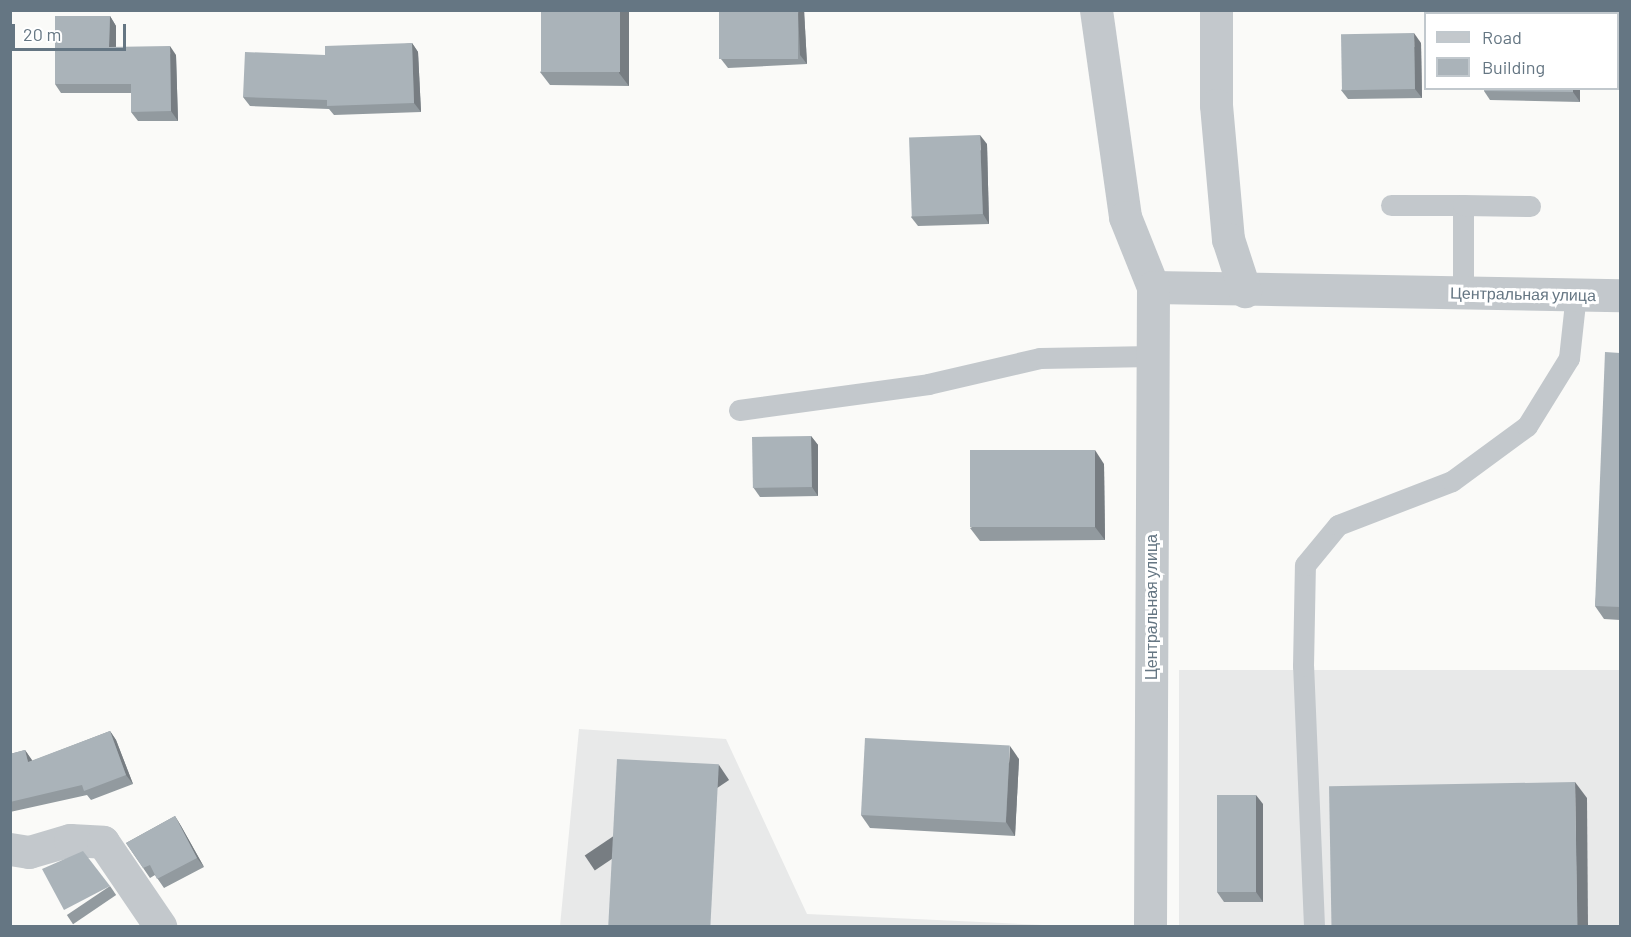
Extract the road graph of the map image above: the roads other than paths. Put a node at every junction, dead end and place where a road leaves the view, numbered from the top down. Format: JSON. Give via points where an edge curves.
{"nodes":[{"id":1,"x":1096,"y":10,"type":"edge"},
{"id":2,"x":1216,"y":10,"type":"edge"},
{"id":3,"x":1391,"y":205,"type":"dead end"},
{"id":4,"x":1463,"y":205,"type":"junction"},
{"id":5,"x":1530,"y":206,"type":"dead end"},
{"id":6,"x":1153,"y":287,"type":"junction"},
{"id":7,"x":1245,"y":291,"type":"junction"},
{"id":8,"x":1463,"y":293,"type":"junction"},
{"id":9,"x":1576,"y":294,"type":"junction"},
{"id":10,"x":1620,"y":295,"type":"edge"},
{"id":11,"x":1152,"y":356,"type":"junction"},
{"id":12,"x":739,"y":410,"type":"dead end"},
{"id":13,"x":10,"y":849,"type":"edge"},
{"id":14,"x":160,"y":927,"type":"edge"},
{"id":15,"x":1150,"y":927,"type":"edge"},
{"id":16,"x":1314,"y":927,"type":"edge"}],
"edges":[{"from":1,"to":6,"type":"street","name":"Центральная улица","via":[[1125,217]]},
{"from":2,"to":7,"type":"street","via":[[1216,105],[1228,239]]},
{"from":3,"to":4,"type":"lane"},
{"from":4,"to":5,"type":"lane"},
{"from":4,"to":8,"type":"lane"},
{"from":6,"to":7,"type":"street","name":"Центральная улица"},
{"from":6,"to":11,"type":"street","name":"Центральная улица"},
{"from":7,"to":8,"type":"street","name":"Центральная улица"},
{"from":8,"to":9,"type":"street","name":"Центральная улица"},
{"from":9,"to":10,"type":"street","name":"Центральная улица"},
{"from":9,"to":16,"type":"lane","via":[[1569,358],[1527,426],[1452,481],[1338,525],[1305,565],[1303,666]]},
{"from":11,"to":12,"type":"lane","via":[[1040,358],[928,384]]},
{"from":11,"to":15,"type":"street","name":"Центральная улица"},
{"from":13,"to":14,"type":"street","via":[[29,852],[70,840],[104,842]]}]}
